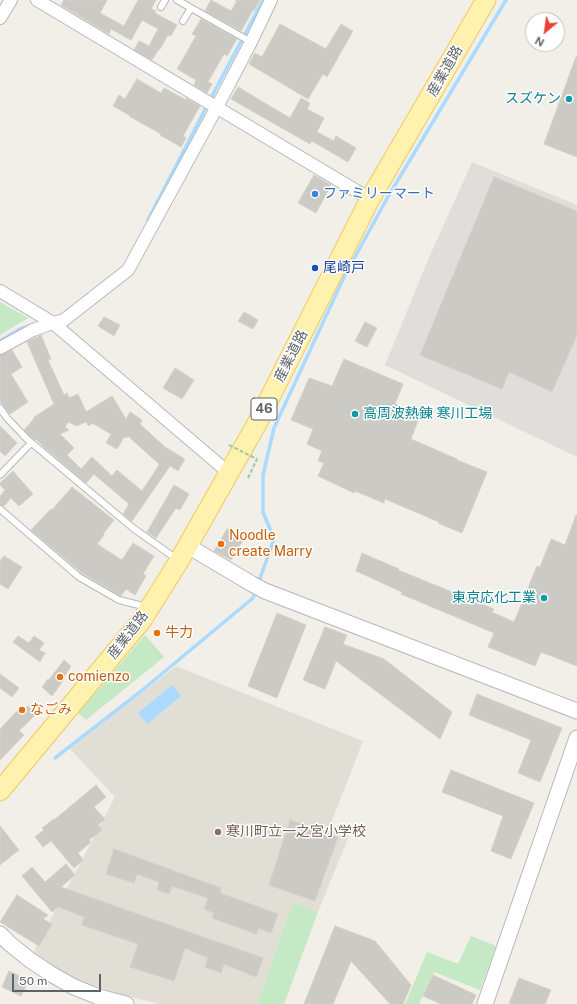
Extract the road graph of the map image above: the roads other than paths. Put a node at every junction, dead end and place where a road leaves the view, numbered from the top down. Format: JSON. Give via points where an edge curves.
{"nodes":[{"id":1,"x":11,"y":0,"type":"edge"},
{"id":2,"x":37,"y":0,"type":"edge"},
{"id":3,"x":165,"y":0,"type":"edge"},
{"id":4,"x":177,"y":0,"type":"edge"},
{"id":5,"x":271,"y":0,"type":"edge"},
{"id":6,"x":486,"y":0,"type":"edge"},
{"id":7,"x":161,"y":7,"type":"dead end"},
{"id":8,"x":191,"y":8,"type":"junction"},
{"id":9,"x":0,"y":18,"type":"edge"},
{"id":10,"x":184,"y":21,"type":"dead end"},
{"id":11,"x":250,"y":42,"type":"junction"},
{"id":12,"x":211,"y":104,"type":"junction"},
{"id":13,"x":370,"y":199,"type":"junction"},
{"id":14,"x":0,"y":291,"type":"edge"},
{"id":15,"x":53,"y":322,"type":"junction"},
{"id":16,"x":0,"y":348,"type":"edge"},
{"id":17,"x":0,"y":408,"type":"edge"},
{"id":18,"x":32,"y":443,"type":"junction"},
{"id":19,"x":229,"y":473,"type":"junction"},
{"id":20,"x":0,"y":475,"type":"edge"},
{"id":21,"x":0,"y":509,"type":"edge"},
{"id":22,"x":183,"y":554,"type":"junction"},
{"id":23,"x":150,"y":607,"type":"junction"},
{"id":24,"x":577,"y":711,"type":"edge"},
{"id":25,"x":577,"y":738,"type":"edge"},
{"id":26,"x":0,"y":791,"type":"edge"},
{"id":27,"x":0,"y":934,"type":"edge"},
{"id":28,"x":126,"y":1004,"type":"edge"},
{"id":29,"x":485,"y":1004,"type":"edge"}],
"edges":[{"from":1,"to":9,"type":"street"},
{"from":2,"to":12,"type":"street"},
{"from":3,"to":7,"type":"lane"},
{"from":4,"to":8,"type":"lane"},
{"from":5,"to":11,"type":"street"},
{"from":6,"to":13,"type":"main road","name":"産業道路","number":"46"},
{"from":8,"to":10,"type":"lane"},
{"from":8,"to":11,"type":"lane"},
{"from":11,"to":12,"type":"street"},
{"from":12,"to":13,"type":"street"},
{"from":12,"to":15,"type":"street","via":[[128,270],[73,314],[64,320]]},
{"from":13,"to":19,"type":"main road","name":"産業道路","number":"46","via":[[256,427]]},
{"from":14,"to":15,"type":"street"},
{"from":15,"to":16,"type":"street"},
{"from":15,"to":19,"type":"street"},
{"from":17,"to":18,"type":"lane"},
{"from":18,"to":20,"type":"lane"},
{"from":18,"to":22,"type":"lane","via":[[133,528]]},
{"from":19,"to":22,"type":"main road","name":"産業道路","number":"46"},
{"from":21,"to":23,"type":"lane","via":[[79,577],[119,600]]},
{"from":22,"to":23,"type":"main road","name":"産業道路","number":"46"},
{"from":22,"to":24,"type":"street","via":[[258,587]]},
{"from":23,"to":26,"type":"main road","name":"産業道路","number":"46","via":[[142,620]]},
{"from":25,"to":29,"type":"street"},
{"from":27,"to":28,"type":"street","via":[[30,960],[74,987]]}]}
